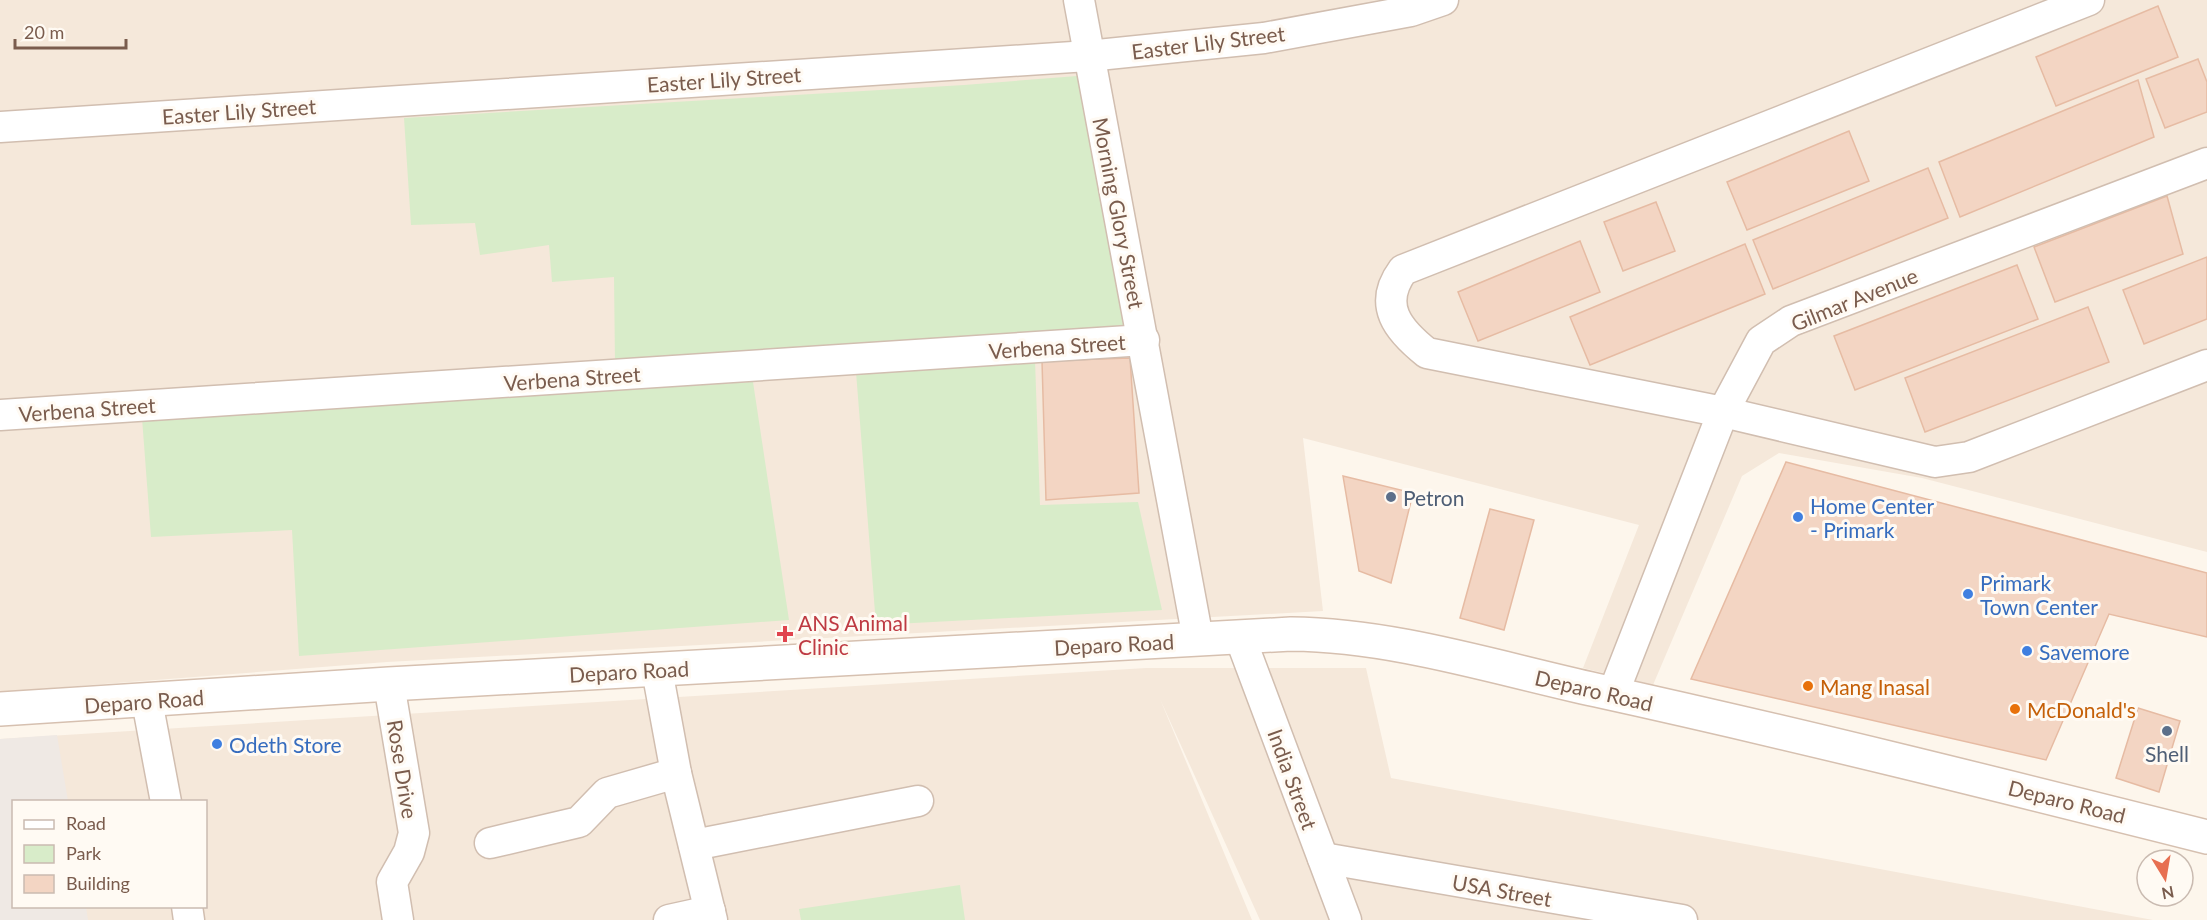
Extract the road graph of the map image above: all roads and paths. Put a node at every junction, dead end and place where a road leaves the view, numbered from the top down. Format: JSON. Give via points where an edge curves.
{"nodes":[{"id":1,"x":1079,"y":0,"type":"edge"},
{"id":2,"x":1443,"y":0,"type":"edge"},
{"id":3,"x":2089,"y":0,"type":"edge"},
{"id":4,"x":1088,"y":56,"type":"junction"},
{"id":5,"x":0,"y":127,"type":"edge"},
{"id":6,"x":2207,"y":163,"type":"edge"},
{"id":7,"x":1144,"y":340,"type":"junction"},
{"id":8,"x":2207,"y":365,"type":"edge"},
{"id":9,"x":1723,"y":412,"type":"junction"},
{"id":10,"x":0,"y":415,"type":"edge"},
{"id":11,"x":1240,"y":637,"type":"junction"},
{"id":12,"x":1198,"y":639,"type":"junction"},
{"id":13,"x":657,"y":670,"type":"junction"},
{"id":14,"x":389,"y":684,"type":"junction"},
{"id":15,"x":1613,"y":694,"type":"junction"},
{"id":16,"x":147,"y":701,"type":"junction"},
{"id":17,"x":0,"y":710,"type":"edge"},
{"id":18,"x":676,"y":773,"type":"junction"},
{"id":19,"x":166,"y":800,"type":"edge"},
{"id":20,"x":918,"y":801,"type":"dead end"},
{"id":21,"x":2207,"y":837,"type":"edge"},
{"id":22,"x":490,"y":843,"type":"dead end"},
{"id":23,"x":694,"y":845,"type":"junction"},
{"id":24,"x":1323,"y":858,"type":"junction"},
{"id":25,"x":711,"y":915,"type":"edge"},
{"id":26,"x":398,"y":920,"type":"edge"},
{"id":27,"x":669,"y":920,"type":"edge"},
{"id":28,"x":1346,"y":920,"type":"edge"},
{"id":29,"x":1682,"y":920,"type":"edge"}],
"edges":[{"from":1,"to":4,"type":"street","name":"Morning Glory Street"},
{"from":2,"to":4,"type":"street","name":"Easter Lily Street","via":[[1411,11],[1264,38]]},
{"from":3,"to":9,"type":"street","via":[[1403,270],[1392,285],[1390,303],[1404,335],[1427,353]]},
{"from":4,"to":5,"type":"street","name":"Easter Lily Street"},
{"from":4,"to":7,"type":"street","name":"Morning Glory Street"},
{"from":6,"to":9,"type":"street","name":"Gilmar Avenue","via":[[1791,321],[1761,341]]},
{"from":7,"to":10,"type":"street","name":"Verbena Street"},
{"from":7,"to":12,"type":"street","name":"Morning Glory Street"},
{"from":8,"to":9,"type":"street","via":[[1969,457],[1935,462]]},
{"from":9,"to":15,"type":"street","name":"Gilmar Avenue"},
{"from":11,"to":12,"type":"main road","name":"Deparo Road"},
{"from":11,"to":15,"type":"main road","name":"Deparo Road","via":[[1291,634],[1359,638]]},
{"from":11,"to":24,"type":"street","name":"India Street"},
{"from":12,"to":13,"type":"main road","name":"Deparo Road"},
{"from":13,"to":14,"type":"main road","name":"Deparo Road"},
{"from":13,"to":18,"type":"street"},
{"from":14,"to":16,"type":"main road","name":"Deparo Road"},
{"from":14,"to":26,"type":"street","name":"Rose Drive","via":[[414,832],[409,852],[392,882]]},
{"from":15,"to":21,"type":"main road","name":"Deparo Road","via":[[1880,754]]},
{"from":16,"to":17,"type":"main road","name":"Deparo Road"},
{"from":16,"to":19,"type":"street"},
{"from":18,"to":22,"type":"street","via":[[607,793],[579,822]]},
{"from":18,"to":23,"type":"street"},
{"from":20,"to":23,"type":"street"},
{"from":23,"to":25,"type":"street"},
{"from":24,"to":28,"type":"street","name":"India Street"},
{"from":24,"to":29,"type":"street","name":"USA Street"},
{"from":25,"to":27,"type":"street"}]}
